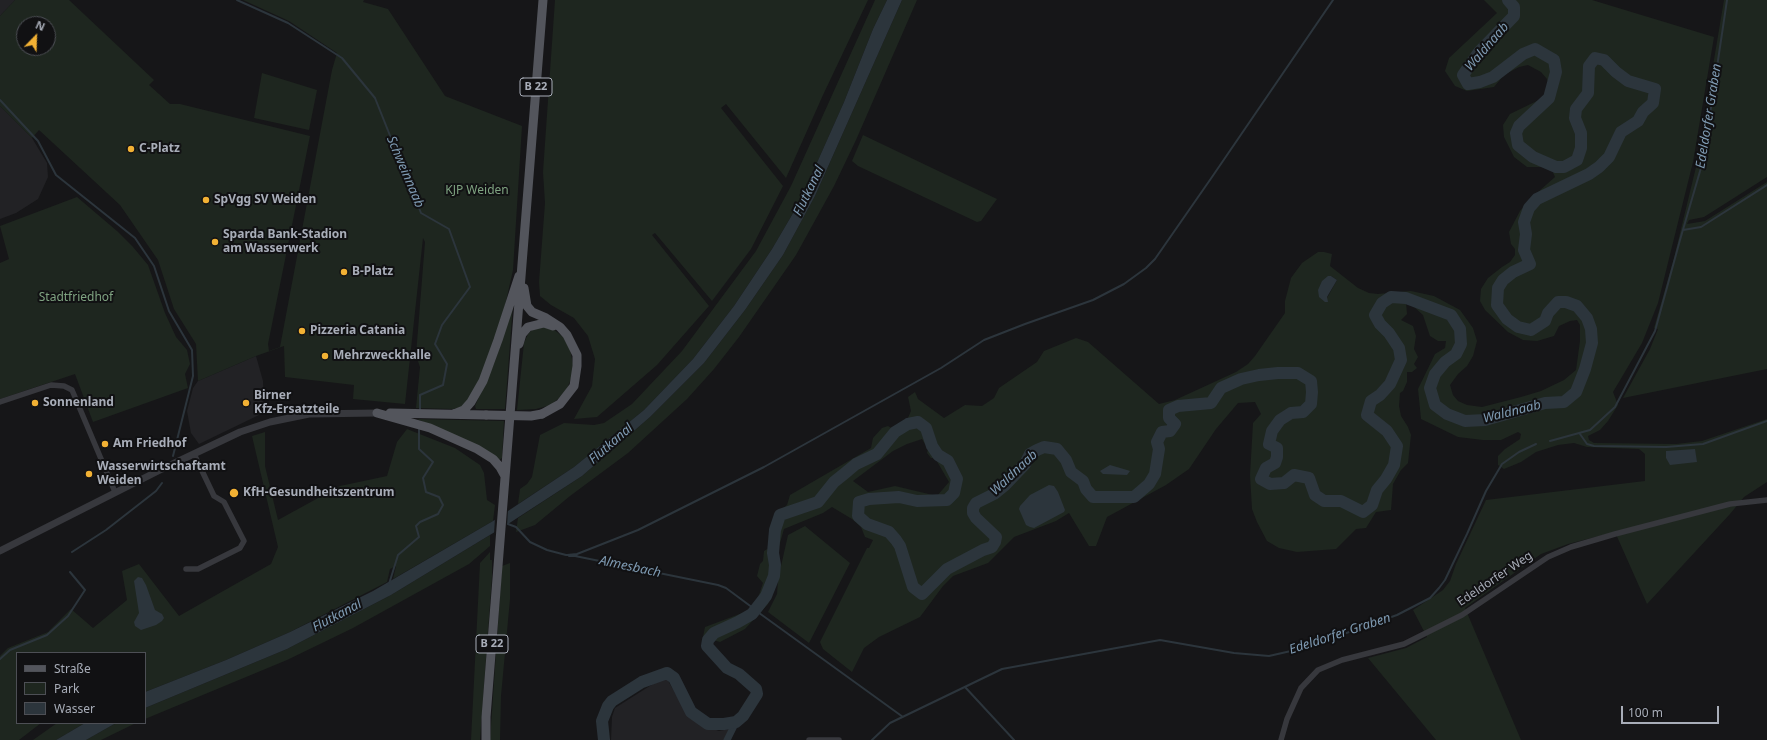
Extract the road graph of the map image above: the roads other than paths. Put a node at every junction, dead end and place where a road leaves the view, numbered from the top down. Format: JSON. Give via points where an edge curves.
{"nodes":[{"id":1,"x":543,"y":0,"type":"edge"},
{"id":2,"x":522,"y":267,"type":"junction"},
{"id":3,"x":560,"y":328,"type":"junction"},
{"id":4,"x":514,"y":362,"type":"junction"},
{"id":5,"x":0,"y":402,"type":"edge"},
{"id":6,"x":377,"y":412,"type":"joint"},
{"id":7,"x":454,"y":414,"type":"junction"},
{"id":8,"x":401,"y":416,"type":"junction"},
{"id":9,"x":194,"y":454,"type":"junction"},
{"id":10,"x":505,"y":476,"type":"junction"},
{"id":11,"x":115,"y":492,"type":"junction"},
{"id":12,"x":1767,"y":500,"type":"edge"},
{"id":13,"x":0,"y":550,"type":"edge"},
{"id":14,"x":186,"y":569,"type":"dead end"},
{"id":15,"x":486,"y":740,"type":"edge"},
{"id":16,"x":809,"y":740,"type":"edge"},
{"id":17,"x":839,"y":740,"type":"edge"},
{"id":18,"x":1281,"y":740,"type":"edge"}],
"edges":[{"from":1,"to":2,"type":"main road","number":"B 22"},
{"from":2,"to":3,"type":"main road","via":[[527,306],[532,312]]},
{"from":2,"to":4,"type":"main road","number":"B 22"},
{"from":2,"to":7,"type":"main road","number":"B 22","via":[[482,381],[472,402],[464,410]]},
{"from":3,"to":4,"type":"main road","via":[[544,323],[528,327],[522,334]]},
{"from":3,"to":7,"type":"main road","bridge":true,"via":[[567,335],[577,355],[576,377],[560,404],[542,414],[531,416]]},
{"from":4,"to":10,"type":"main road","number":"B 22"},
{"from":5,"to":11,"type":"street","via":[[51,385],[64,386],[72,390]]},
{"from":6,"to":8,"type":"main road"},
{"from":6,"to":9,"type":"street","via":[[308,414],[282,419],[240,432]]},
{"from":7,"to":8,"type":"main road"},
{"from":8,"to":10,"type":"main road","via":[[477,449],[493,459]]},
{"from":9,"to":11,"type":"street"},
{"from":9,"to":14,"type":"street","via":[[214,496],[224,502],[244,541],[240,548],[198,569]]},
{"from":10,"to":15,"type":"main road","number":"B 22"},
{"from":11,"to":13,"type":"street"},
{"from":12,"to":18,"type":"street","name":"Edeldorfer Weg","via":[[1730,504],[1570,547],[1548,557],[1462,614],[1404,644],[1342,660],[1318,670],[1301,688]]},
{"from":16,"to":17,"type":"street"}]}
